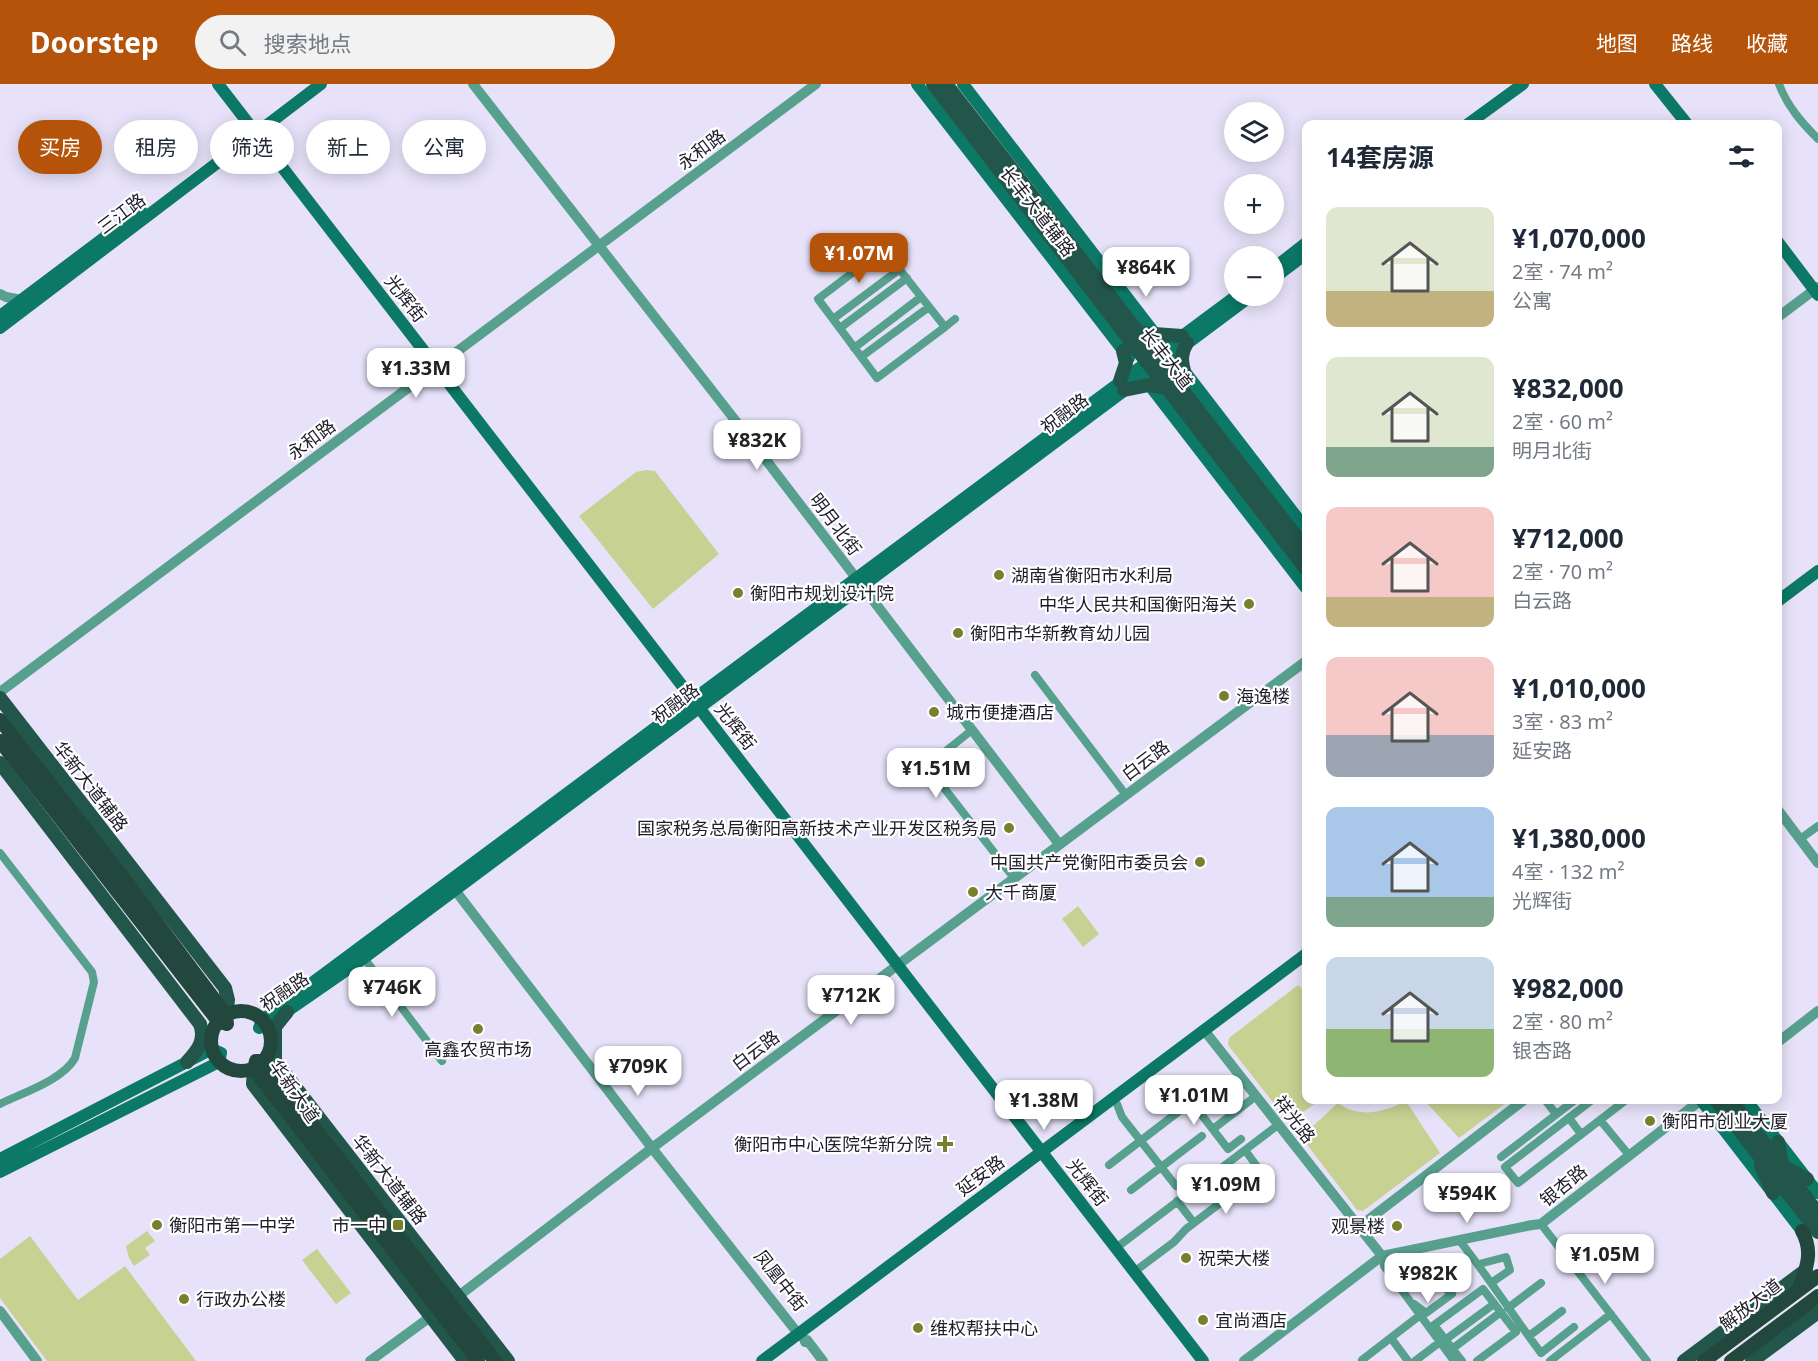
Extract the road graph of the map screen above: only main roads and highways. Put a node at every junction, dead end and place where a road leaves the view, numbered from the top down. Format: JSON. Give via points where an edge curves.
{"nodes":[{"id":1,"x":218,"y":84,"type":"edge"},
{"id":2,"x":225,"y":84,"type":"edge"},
{"id":3,"x":307,"y":84,"type":"edge"},
{"id":4,"x":321,"y":84,"type":"edge"},
{"id":5,"x":917,"y":84,"type":"edge"},
{"id":6,"x":933,"y":84,"type":"edge"},
{"id":7,"x":946,"y":84,"type":"edge"},
{"id":8,"x":963,"y":84,"type":"edge"},
{"id":9,"x":1523,"y":84,"type":"edge"},
{"id":10,"x":1534,"y":84,"type":"edge"},
{"id":11,"x":1655,"y":84,"type":"edge"},
{"id":12,"x":1662,"y":84,"type":"edge"},
{"id":13,"x":248,"y":120,"type":"edge"},
{"id":14,"x":250,"y":120,"type":"edge"},
{"id":15,"x":264,"y":120,"type":"edge"},
{"id":16,"x":267,"y":120,"type":"edge"},
{"id":17,"x":1474,"y":120,"type":"edge"},
{"id":18,"x":1484,"y":120,"type":"edge"},
{"id":19,"x":1684,"y":120,"type":"edge"},
{"id":20,"x":1690,"y":120,"type":"edge"},
{"id":21,"x":985,"y":123,"type":"junction"},
{"id":22,"x":210,"y":161,"type":"edge"},
{"id":23,"x":210,"y":163,"type":"edge"},
{"id":24,"x":290,"y":174,"type":"edge"},
{"id":25,"x":1024,"y":203,"type":"junction"},
{"id":26,"x":1782,"y":239,"type":"edge"},
{"id":27,"x":1302,"y":246,"type":"edge"},
{"id":28,"x":1782,"y":247,"type":"edge"},
{"id":29,"x":1302,"y":257,"type":"edge"},
{"id":30,"x":1284,"y":260,"type":"edge"},
{"id":31,"x":1284,"y":270,"type":"edge"},
{"id":32,"x":1816,"y":286,"type":"edge"},
{"id":33,"x":1224,"y":306,"type":"edge"},
{"id":34,"x":1235,"y":306,"type":"edge"},
{"id":35,"x":0,"y":316,"type":"edge"},
{"id":36,"x":0,"y":328,"type":"edge"},
{"id":37,"x":1140,"y":333,"type":"junction"},
{"id":38,"x":1156,"y":335,"type":"junction"},
{"id":39,"x":1184,"y":339,"type":"junction"},
{"id":40,"x":1123,"y":351,"type":"junction"},
{"id":41,"x":1154,"y":364,"type":"junction"},
{"id":42,"x":1184,"y":371,"type":"junction"},
{"id":43,"x":1122,"y":386,"type":"junction"},
{"id":44,"x":1302,"y":525,"type":"edge"},
{"id":45,"x":1302,"y":544,"type":"edge"},
{"id":46,"x":1302,"y":564,"type":"edge"},
{"id":47,"x":1818,"y":571,"type":"edge"},
{"id":48,"x":1818,"y":580,"type":"edge"},
{"id":49,"x":1302,"y":582,"type":"edge"},
{"id":50,"x":1782,"y":601,"type":"edge"},
{"id":51,"x":1782,"y":602,"type":"edge"},
{"id":52,"x":0,"y":698,"type":"edge"},
{"id":53,"x":698,"y":702,"type":"junction"},
{"id":54,"x":0,"y":720,"type":"edge"},
{"id":55,"x":0,"y":741,"type":"edge"},
{"id":56,"x":0,"y":763,"type":"edge"},
{"id":57,"x":120,"y":864,"type":"junction"},
{"id":58,"x":455,"y":886,"type":"junction"},
{"id":59,"x":1302,"y":957,"type":"edge"},
{"id":60,"x":1302,"y":966,"type":"edge"},
{"id":61,"x":287,"y":1012,"type":"junction"},
{"id":62,"x":224,"y":1020,"type":"junction"},
{"id":63,"x":262,"y":1025,"type":"junction"},
{"id":64,"x":1206,"y":1033,"type":"junction"},
{"id":65,"x":217,"y":1055,"type":"junction"},
{"id":66,"x":187,"y":1062,"type":"junction"},
{"id":67,"x":257,"y":1064,"type":"junction"},
{"id":68,"x":1704,"y":1104,"type":"edge"},
{"id":69,"x":1719,"y":1104,"type":"edge"},
{"id":70,"x":1734,"y":1104,"type":"edge"},
{"id":71,"x":1749,"y":1104,"type":"edge"},
{"id":72,"x":1778,"y":1142,"type":"junction"},
{"id":73,"x":1753,"y":1148,"type":"junction"},
{"id":74,"x":1046,"y":1153,"type":"junction"},
{"id":75,"x":0,"y":1159,"type":"edge"},
{"id":76,"x":1782,"y":1166,"type":"junction"},
{"id":77,"x":0,"y":1172,"type":"edge"},
{"id":78,"x":1807,"y":1179,"type":"junction"},
{"id":79,"x":1773,"y":1193,"type":"junction"},
{"id":80,"x":1816,"y":1204,"type":"edge"},
{"id":81,"x":1802,"y":1231,"type":"joint"},
{"id":82,"x":1818,"y":1232,"type":"edge"},
{"id":83,"x":1812,"y":1273,"type":"edge"},
{"id":84,"x":1818,"y":1296,"type":"edge"},
{"id":85,"x":445,"y":1308,"type":"junction"},
{"id":86,"x":1817,"y":1312,"type":"edge"},
{"id":87,"x":802,"y":1336,"type":"junction"},
{"id":88,"x":465,"y":1361,"type":"edge"},
{"id":89,"x":478,"y":1361,"type":"edge"},
{"id":90,"x":495,"y":1361,"type":"edge"},
{"id":91,"x":508,"y":1361,"type":"edge"},
{"id":92,"x":762,"y":1361,"type":"edge"},
{"id":93,"x":774,"y":1361,"type":"edge"},
{"id":94,"x":1203,"y":1361,"type":"edge"},
{"id":95,"x":1210,"y":1361,"type":"edge"},
{"id":96,"x":1684,"y":1361,"type":"edge"},
{"id":97,"x":1704,"y":1361,"type":"edge"},
{"id":98,"x":1731,"y":1361,"type":"edge"},
{"id":99,"x":1752,"y":1361,"type":"edge"}],
"edges":[{"from":1,"to":13,"type":"main road","name":"光辉街"},
{"from":2,"to":14,"type":"main road","name":"光辉街"},
{"from":3,"to":15,"type":"main road","name":"三江路"},
{"from":4,"to":16,"type":"main road","name":"三江路"},
{"from":5,"to":25,"type":"main road","name":"长丰大道辅路"},
{"from":6,"to":25,"type":"main road","name":"长丰大道"},
{"from":7,"to":21,"type":"main road","name":"长丰大道"},
{"from":8,"to":21,"type":"main road","name":"长丰大道辅路"},
{"from":9,"to":17,"type":"main road"},
{"from":10,"to":18,"type":"main road"},
{"from":11,"to":19,"type":"main road"},
{"from":12,"to":20,"type":"main road"},
{"from":21,"to":25,"type":"main road","name":"长丰大道"},
{"from":21,"to":38,"type":"main road","name":"长丰大道辅路"},
{"from":22,"to":35,"type":"main road","name":"三江路"},
{"from":23,"to":36,"type":"main road","name":"三江路"},
{"from":24,"to":53,"type":"main road","name":"光辉街"},
{"from":25,"to":37,"type":"main road","name":"长丰大道"},
{"from":25,"to":40,"type":"main road","name":"长丰大道辅路"},
{"from":25,"to":41,"type":"main road","name":"长丰大道"},
{"from":26,"to":32,"type":"main road"},
{"from":27,"to":30,"type":"main road"},
{"from":28,"to":32,"type":"main road"},
{"from":29,"to":31,"type":"main road"},
{"from":33,"to":39,"type":"main road","name":"祝融路"},
{"from":34,"to":39,"type":"main road","name":"祝融路"},
{"from":37,"to":38,"type":"main road"},
{"from":37,"to":41,"type":"main road","name":"长丰大道"},
{"from":38,"to":39,"type":"main road"},
{"from":38,"to":41,"type":"main road","name":"长丰大道辅路"},
{"from":39,"to":41,"type":"main road","name":"祝融路"},
{"from":39,"to":42,"type":"main road"},
{"from":40,"to":41,"type":"main road","name":"长丰大道辅路"},
{"from":40,"to":43,"type":"main road","via":[[1126,363]]},
{"from":41,"to":42,"type":"main road","name":"长丰大道辅路"},
{"from":41,"to":43,"type":"main road"},
{"from":41,"to":43,"type":"main road","name":"祝融路"},
{"from":41,"to":45,"type":"main road","name":"长丰大道"},
{"from":41,"to":46,"type":"main road","name":"长丰大道","via":[[1167,388]]},
{"from":41,"to":49,"type":"main road","name":"长丰大道辅路"},
{"from":42,"to":44,"type":"main road","name":"长丰大道辅路"},
{"from":43,"to":53,"type":"main road","name":"祝融路"},
{"from":47,"to":50,"type":"main road"},
{"from":48,"to":51,"type":"main road"},
{"from":52,"to":57,"type":"main road","name":"华新大道辅路"},
{"from":53,"to":58,"type":"main road","name":"祝融路"},
{"from":53,"to":74,"type":"main road","name":"光辉街"},
{"from":54,"to":57,"type":"highway"},
{"from":55,"to":62,"type":"highway"},
{"from":56,"to":66,"type":"main road","via":[[200,1024],[203,1037]]},
{"from":57,"to":62,"type":"highway"},
{"from":58,"to":61,"type":"main road","name":"祝融路"},
{"from":58,"to":63,"type":"main road","name":"祝融路"},
{"from":59,"to":64,"type":"main road","name":"延安路"},
{"from":60,"to":64,"type":"main road","name":"延安路"},
{"from":61,"to":63,"type":"main road","name":"祝融路"},
{"from":61,"to":85,"type":"main road","name":"华新大道辅路","via":[[275,1027],[275,1061]]},
{"from":62,"to":63,"type":"highway","via":[[245,1012],[254,1015]]},
{"from":62,"to":65,"type":"highway","via":[[213,1030],[211,1040]]},
{"from":63,"to":67,"type":"highway","via":[[270,1045]]},
{"from":64,"to":74,"type":"main road","name":"延安路"},
{"from":64,"to":74,"type":"main road","name":"延安路","via":[[1117,1104]]},
{"from":65,"to":66,"type":"main road"},
{"from":65,"to":67,"type":"highway","via":[[235,1065]]},
{"from":65,"to":77,"type":"main road"},
{"from":66,"to":75,"type":"main road"},
{"from":67,"to":85,"type":"highway","name":"华新大道"},
{"from":67,"to":85,"type":"main road","name":"华新大道辅路","via":[[253,1084]]},
{"from":68,"to":79,"type":"main road"},
{"from":69,"to":73,"type":"main road"},
{"from":70,"to":76,"type":"main road"},
{"from":71,"to":72,"type":"main road"},
{"from":72,"to":76,"type":"main road"},
{"from":72,"to":78,"type":"main road"},
{"from":73,"to":79,"type":"main road"},
{"from":73,"to":82,"type":"main road"},
{"from":74,"to":87,"type":"main road","name":"延安路"},
{"from":74,"to":94,"type":"main road","name":"光辉街"},
{"from":74,"to":95,"type":"main road","name":"光辉街"},
{"from":76,"to":78,"type":"main road"},
{"from":76,"to":80,"type":"main road"},
{"from":78,"to":80,"type":"main road"},
{"from":79,"to":81,"type":"main road"},
{"from":81,"to":83,"type":"highway","via":[[1808,1241]]},
{"from":83,"to":96,"type":"main road"},
{"from":83,"to":97,"type":"highway","name":"解放大道","via":[[1798,1291]]},
{"from":84,"to":98,"type":"highway","name":"解放大道"},
{"from":85,"to":88,"type":"main road","name":"华新大道辅路"},
{"from":85,"to":89,"type":"highway","name":"华新大道"},
{"from":85,"to":90,"type":"highway","name":"华新大道"},
{"from":85,"to":91,"type":"main road","name":"华新大道辅路"},
{"from":86,"to":99,"type":"main road"},
{"from":87,"to":92,"type":"main road","name":"延安路"},
{"from":87,"to":93,"type":"main road","name":"延安路"}]}
